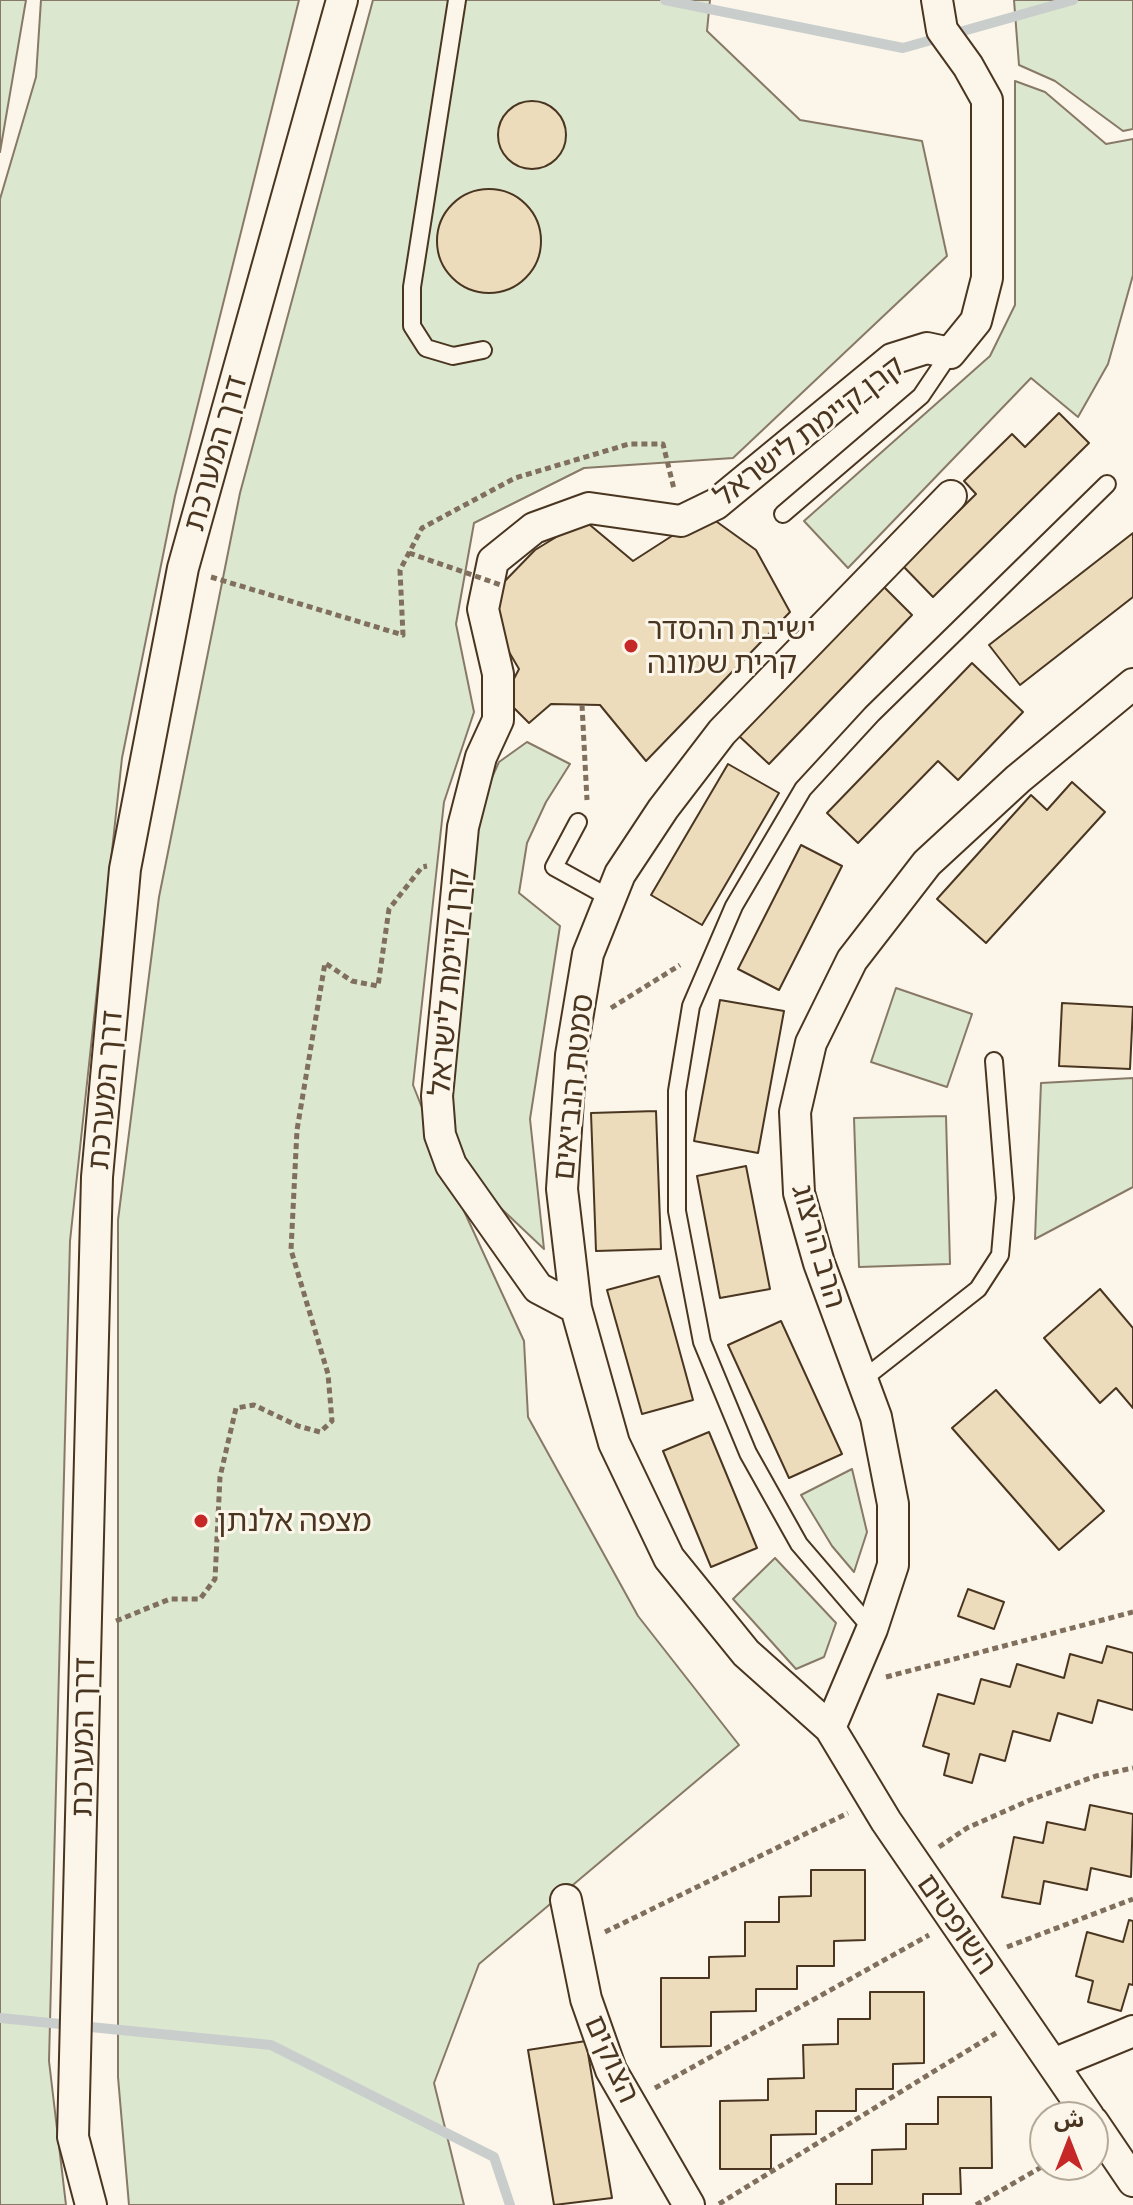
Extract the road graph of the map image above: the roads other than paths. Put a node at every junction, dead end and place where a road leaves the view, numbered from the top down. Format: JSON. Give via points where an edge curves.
{"nodes":[{"id":1,"x":342,"y":0,"type":"edge"},
{"id":2,"x":457,"y":0,"type":"edge"},
{"id":3,"x":937,"y":0,"type":"edge"},
{"id":4,"x":483,"y":350,"type":"dead end"},
{"id":5,"x":950,"y":353,"type":"junction"},
{"id":6,"x":1107,"y":484,"type":"dead end"},
{"id":7,"x":951,"y":496,"type":"dead end"},
{"id":8,"x":783,"y":514,"type":"dead end"},
{"id":9,"x":1133,"y":684,"type":"edge"},
{"id":10,"x":578,"y":822,"type":"road end"},
{"id":11,"x":610,"y":898,"type":"junction"},
{"id":12,"x":994,"y":1061,"type":"dead end"},
{"id":13,"x":576,"y":1308,"type":"junction"},
{"id":14,"x":862,"y":1380,"type":"junction"},
{"id":15,"x":872,"y":1629,"type":"junction"},
{"id":16,"x":830,"y":1728,"type":"junction"},
{"id":17,"x":566,"y":1900,"type":"dead end"},
{"id":18,"x":1133,"y":2031,"type":"edge"},
{"id":19,"x":1053,"y":2064,"type":"junction"},
{"id":20,"x":1078,"y":2101,"type":"edge"},
{"id":21,"x":1109,"y":2146,"type":"edge"},
{"id":22,"x":1133,"y":2181,"type":"edge"},
{"id":23,"x":91,"y":2205,"type":"edge"},
{"id":24,"x":689,"y":2205,"type":"edge"}],
"edges":[{"from":1,"to":23,"type":"street","name":"דרך המערכת","via":[[183,568],[125,869],[97,1177],[73,2137]]},
{"from":2,"to":4,"type":"lane","via":[[412,287],[412,326],[426,348],[453,356]]},
{"from":3,"to":5,"type":"street","via":[[942,30],[987,100],[987,278],[976,321]]},
{"from":5,"to":8,"type":"lane","via":[[921,396]]},
{"from":5,"to":13,"type":"street","name":"קרן קיימת לישראל","via":[[927,348],[892,359],[716,504],[681,521],[589,508],[534,528],[493,561],[483,609],[498,674],[498,720],[481,757],[463,827],[437,1096],[440,1135],[451,1165],[538,1288]]},
{"from":6,"to":15,"type":"lane","via":[[872,714],[803,789],[734,906],[691,1006],[677,1091],[677,1211],[702,1342],[748,1453],[799,1544]]},
{"from":7,"to":11,"type":"street","name":"סמטת הנביאים","via":[[722,732],[654,822]]},
{"from":9,"to":14,"type":"street","name":"הרב הרצוג","via":[[927,863],[852,960],[811,1043],[795,1112],[799,1193]]},
{"from":10,"to":11,"type":"lane","via":[[554,867]]},
{"from":11,"to":13,"type":"street","name":"סמטת הנביאים","via":[[588,954],[562,1189]]},
{"from":12,"to":14,"type":"lane","via":[[1005,1198],[1000,1255],[978,1289]]},
{"from":13,"to":16,"type":"street","name":"סמטת הנביאים","via":[[614,1443],[669,1558],[746,1653]]},
{"from":14,"to":15,"type":"street","name":"הרב הרצוג","via":[[876,1417],[893,1504],[893,1565]]},
{"from":15,"to":16,"type":"street","name":"הרב הרצוג"},
{"from":16,"to":19,"type":"street","name":"השופטים"},
{"from":17,"to":24,"type":"street","name":"הצוקים","via":[[586,1999],[611,2070]]},
{"from":18,"to":19,"type":"street"},
{"from":19,"to":20,"type":"street","name":"השופטים"},
{"from":21,"to":22,"type":"street"}]}
